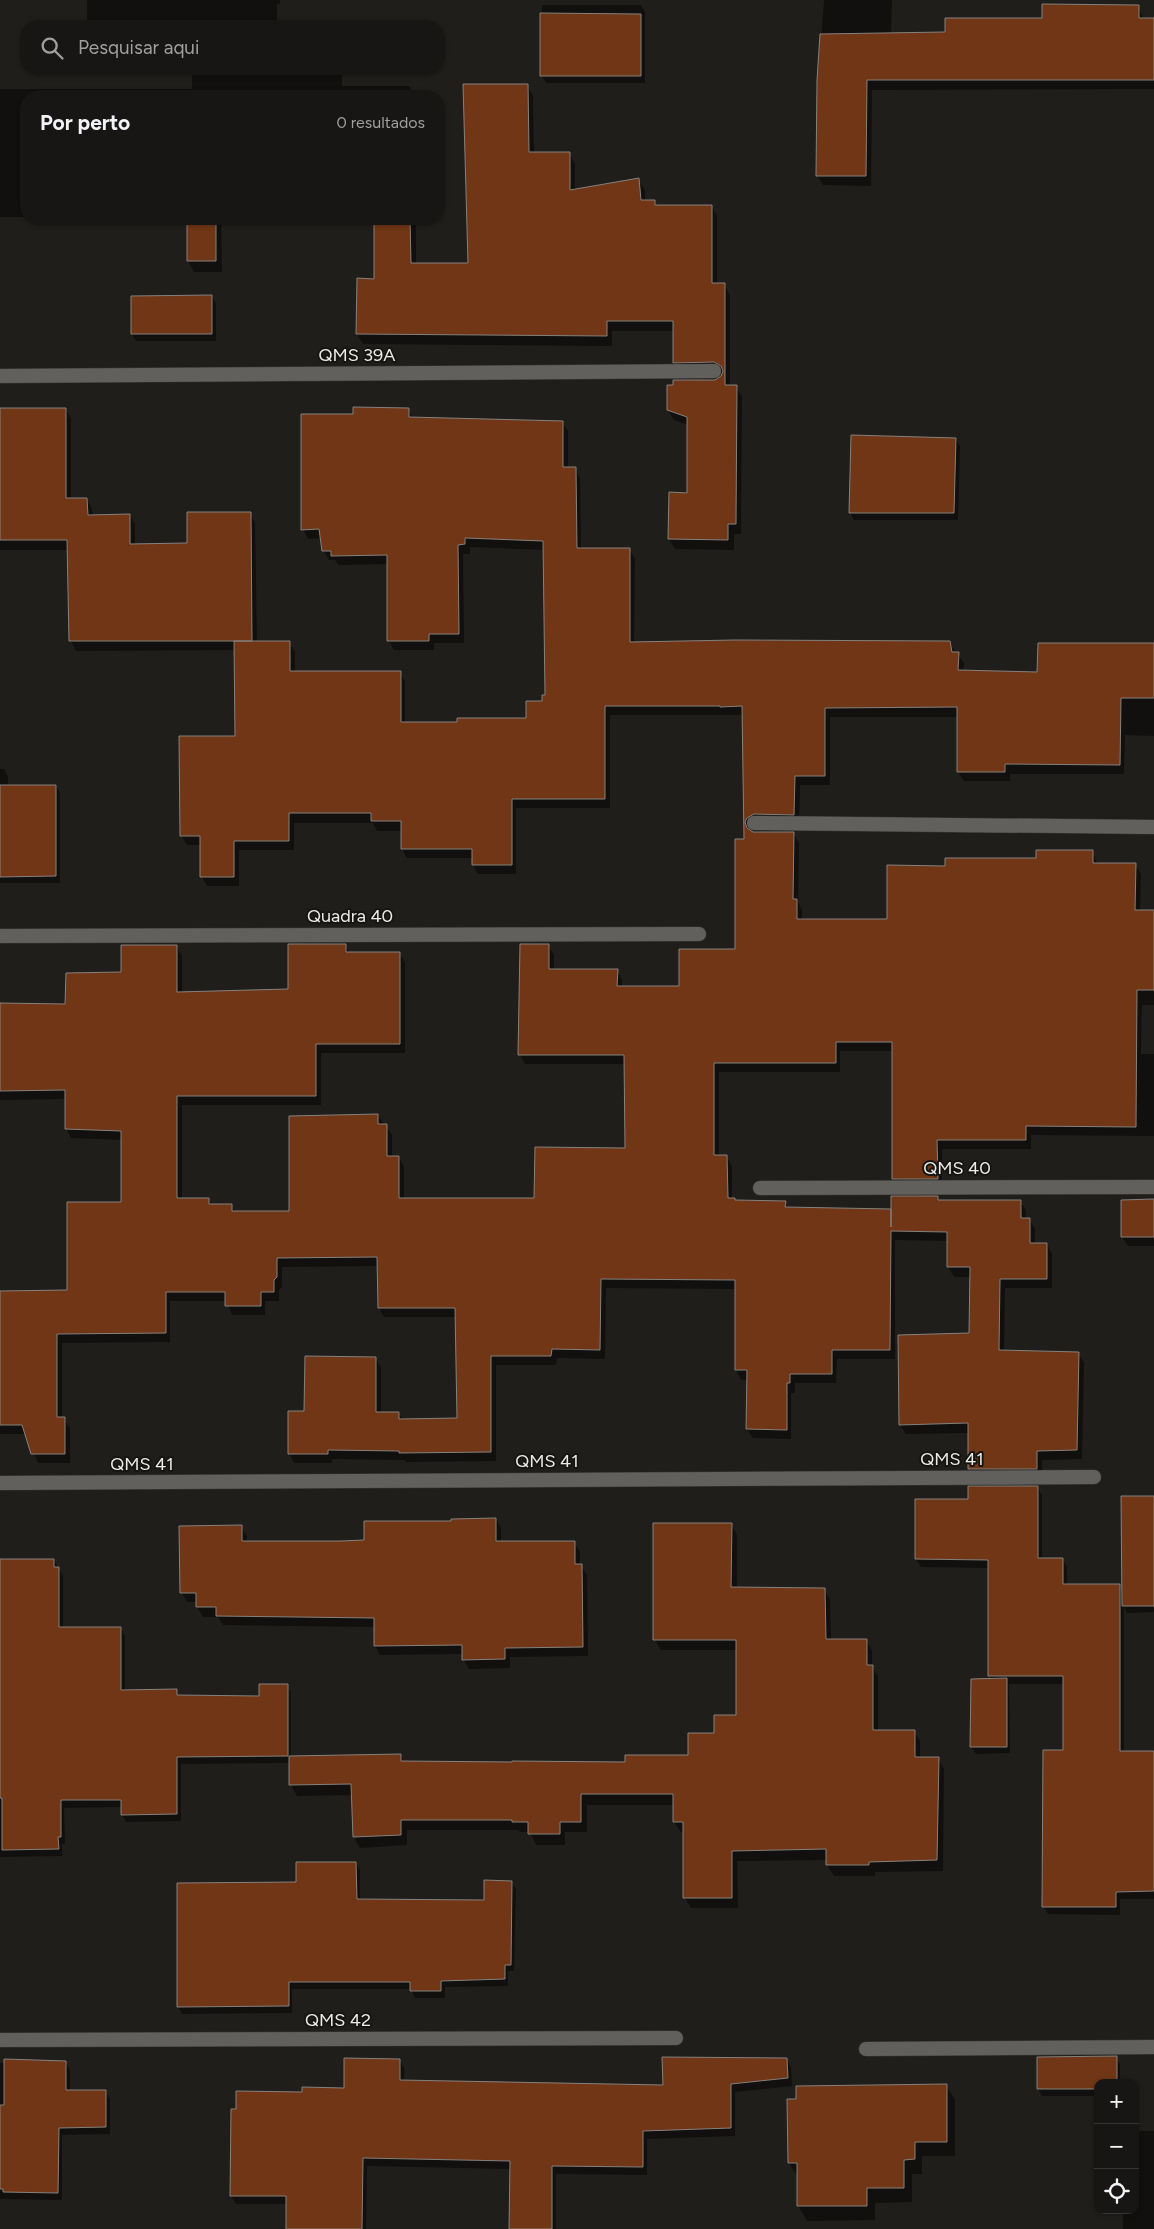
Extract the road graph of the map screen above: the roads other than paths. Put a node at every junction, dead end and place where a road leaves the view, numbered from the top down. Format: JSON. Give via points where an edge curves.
{"nodes":[{"id":1,"x":714,"y":370,"type":"dead end"},
{"id":2,"x":0,"y":376,"type":"edge"},
{"id":3,"x":754,"y":823,"type":"dead end"},
{"id":4,"x":1154,"y":827,"type":"edge"},
{"id":5,"x":700,"y":934,"type":"dead end"},
{"id":6,"x":0,"y":936,"type":"edge"},
{"id":7,"x":1154,"y":1187,"type":"edge"},
{"id":8,"x":760,"y":1188,"type":"dead end"},
{"id":9,"x":1094,"y":1477,"type":"dead end"},
{"id":10,"x":0,"y":1483,"type":"edge"},
{"id":11,"x":676,"y":2038,"type":"dead end"},
{"id":12,"x":0,"y":2040,"type":"edge"},
{"id":13,"x":1154,"y":2047,"type":"edge"},
{"id":14,"x":866,"y":2049,"type":"dead end"}],
"edges":[{"from":1,"to":2,"type":"street","name":"QMS 39A"},
{"from":3,"to":4,"type":"street"},
{"from":5,"to":6,"type":"street","name":"Quadra 40"},
{"from":7,"to":8,"type":"street","name":"QMS 40"},
{"from":9,"to":10,"type":"street","name":"QMS 41"},
{"from":11,"to":12,"type":"street","name":"QMS 42"},
{"from":13,"to":14,"type":"street"}]}
